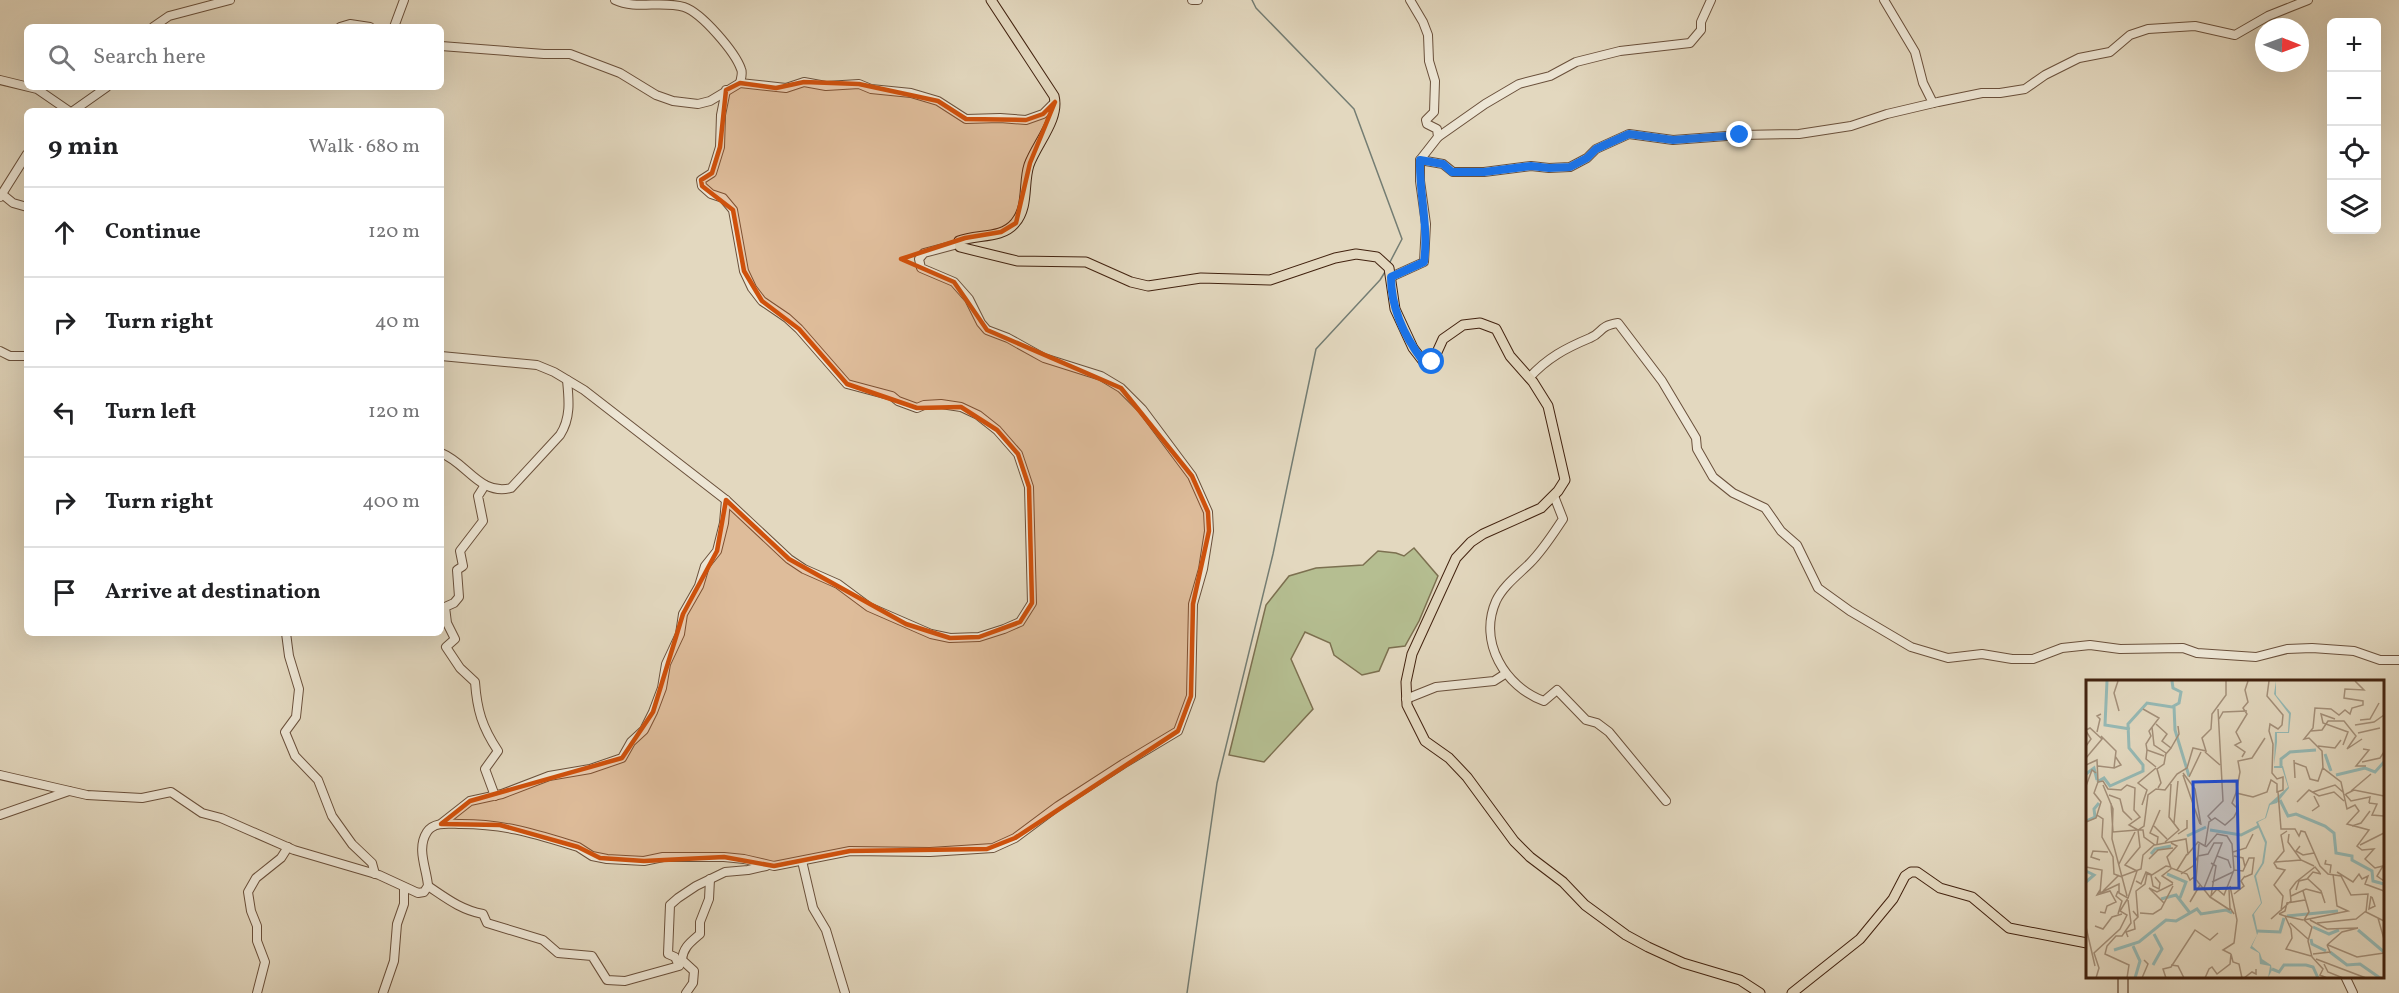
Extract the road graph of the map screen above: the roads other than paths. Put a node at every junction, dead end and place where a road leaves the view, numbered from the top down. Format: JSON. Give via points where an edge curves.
{"nodes":[{"id":1,"x":230,"y":0,"type":"edge"},
{"id":2,"x":404,"y":0,"type":"edge"},
{"id":3,"x":615,"y":0,"type":"edge"},
{"id":4,"x":991,"y":0,"type":"edge"},
{"id":5,"x":1192,"y":0,"type":"edge"},
{"id":6,"x":1198,"y":0,"type":"edge"},
{"id":7,"x":1410,"y":0,"type":"edge"},
{"id":8,"x":1711,"y":0,"type":"edge"},
{"id":9,"x":1884,"y":0,"type":"edge"},
{"id":10,"x":2308,"y":0,"type":"edge"},
{"id":11,"x":157,"y":24,"type":"edge"},
{"id":12,"x":395,"y":24,"type":"edge"},
{"id":13,"x":444,"y":46,"type":"edge"},
{"id":14,"x":0,"y":80,"type":"edge"},
{"id":15,"x":741,"y":83,"type":"junction"},
{"id":16,"x":24,"y":86,"type":"edge"},
{"id":17,"x":39,"y":90,"type":"edge"},
{"id":18,"x":102,"y":90,"type":"edge"},
{"id":19,"x":726,"y":90,"type":"junction"},
{"id":20,"x":1056,"y":102,"type":"junction"},
{"id":21,"x":1933,"y":103,"type":"junction"},
{"id":22,"x":66,"y":108,"type":"edge"},
{"id":23,"x":75,"y":108,"type":"edge"},
{"id":24,"x":1438,"y":137,"type":"junction"},
{"id":25,"x":24,"y":159,"type":"edge"},
{"id":26,"x":1420,"y":160,"type":"junction"},
{"id":27,"x":1,"y":195,"type":"edge"},
{"id":28,"x":24,"y":206,"type":"edge"},
{"id":29,"x":958,"y":244,"type":"junction"},
{"id":30,"x":1391,"y":277,"type":"junction"},
{"id":31,"x":0,"y":351,"type":"edge"},
{"id":32,"x":24,"y":356,"type":"edge"},
{"id":33,"x":444,"y":356,"type":"edge"},
{"id":34,"x":1529,"y":378,"type":"junction"},
{"id":35,"x":567,"y":380,"type":"junction"},
{"id":36,"x":444,"y":455,"type":"edge"},
{"id":37,"x":485,"y":485,"type":"junction"},
{"id":38,"x":1554,"y":496,"type":"junction"},
{"id":39,"x":726,"y":500,"type":"junction"},
{"id":40,"x":286,"y":636,"type":"edge"},
{"id":41,"x":2399,"y":660,"type":"edge"},
{"id":42,"x":1505,"y":674,"type":"junction"},
{"id":43,"x":1406,"y":699,"type":"junction"},
{"id":44,"x":0,"y":775,"type":"edge"},
{"id":45,"x":70,"y":791,"type":"junction"},
{"id":46,"x":495,"y":796,"type":"junction"},
{"id":47,"x":1666,"y":801,"type":"dead end"},
{"id":48,"x":0,"y":815,"type":"edge"},
{"id":49,"x":441,"y":824,"type":"junction"},
{"id":50,"x":288,"y":847,"type":"junction"},
{"id":51,"x":802,"y":861,"type":"junction"},
{"id":52,"x":768,"y":865,"type":"junction"},
{"id":53,"x":375,"y":874,"type":"junction"},
{"id":54,"x":710,"y":879,"type":"junction"},
{"id":55,"x":428,"y":886,"type":"junction"},
{"id":56,"x":404,"y":888,"type":"junction"},
{"id":57,"x":2086,"y":943,"type":"edge"},
{"id":58,"x":2346,"y":978,"type":"edge"},
{"id":59,"x":257,"y":993,"type":"edge"},
{"id":60,"x":383,"y":993,"type":"edge"},
{"id":61,"x":686,"y":993,"type":"edge"},
{"id":62,"x":845,"y":993,"type":"edge"},
{"id":63,"x":1760,"y":993,"type":"edge"},
{"id":64,"x":1792,"y":993,"type":"edge"},
{"id":65,"x":2353,"y":993,"type":"edge"}],
"edges":[{"from":1,"to":11,"type":"street","via":[[169,16]]},
{"from":2,"to":12,"type":"street"},
{"from":3,"to":15,"type":"street","via":[[626,5],[658,3],[686,8],[735,56],[742,71]]},
{"from":4,"to":20,"type":"main road"},
{"from":5,"to":6,"type":"street"},
{"from":7,"to":24,"type":"street","via":[[1428,35],[1435,81],[1434,112],[1426,120],[1437,129]]},
{"from":8,"to":24,"type":"street","via":[[1701,30],[1690,43],[1620,51],[1576,62],[1550,76],[1519,84]]},
{"from":9,"to":21,"type":"street","via":[[1915,52],[1923,84]]},
{"from":10,"to":21,"type":"street","via":[[2235,35],[2195,26],[2148,29],[2130,35],[2110,52],[2079,58],[2025,89]]},
{"from":13,"to":19,"type":"street","via":[[570,54],[597,62],[673,101],[698,104]]},
{"from":14,"to":16,"type":"street"},
{"from":15,"to":19,"type":"street"},
{"from":15,"to":20,"type":"street","via":[[776,88],[804,82],[826,86],[859,84],[938,101],[966,119],[1026,120],[1043,114]]},
{"from":17,"to":22,"type":"street"},
{"from":18,"to":23,"type":"street"},
{"from":19,"to":39,"type":"street","via":[[720,147],[712,173],[701,180],[702,186],[723,198],[733,210],[744,271],[752,288],[762,301],[799,329],[847,384],[892,396],[917,408],[941,404],[962,407],[978,415],[1004,438],[1018,454],[1029,487],[1032,603],[1020,621],[979,637],[931,634],[869,607],[838,584],[789,559]]},
{"from":20,"to":29,"type":"main road","via":[[1054,115],[1030,163],[1016,223],[1006,231],[965,238]]},
{"from":21,"to":26,"type":"street","via":[[1851,126],[1799,134],[1673,140],[1629,134],[1596,149],[1570,167],[1452,172],[1443,164]]},
{"from":24,"to":26,"type":"street"},
{"from":25,"to":27,"type":"street"},
{"from":26,"to":30,"type":"street","via":[[1426,224],[1424,262]]},
{"from":27,"to":28,"type":"street"},
{"from":29,"to":30,"type":"main road","via":[[1012,261],[1086,262],[1148,286],[1201,278],[1270,280],[1335,258],[1363,254],[1382,260]]},
{"from":29,"to":51,"type":"street","via":[[924,253],[919,259],[921,268],[954,282],[987,330],[1044,358],[1101,376],[1121,388],[1177,452],[1197,485],[1208,512],[1209,531],[1193,604],[1191,696],[1175,735],[1123,764],[999,846],[948,852],[850,851]]},
{"from":30,"to":34,"type":"main road","via":[[1395,309],[1423,361],[1433,361],[1446,334],[1462,325],[1480,323],[1496,329],[1510,356]]},
{"from":31,"to":32,"type":"street"},
{"from":33,"to":35,"type":"street","via":[[537,365]]},
{"from":34,"to":38,"type":"main road","via":[[1548,406],[1564,471],[1564,480]]},
{"from":34,"to":41,"type":"street","via":[[1553,355],[1592,338],[1605,325],[1618,322],[1662,381],[1696,438],[1697,449],[1713,477],[1733,494],[1765,508],[1797,545],[1818,588],[1911,647],[1948,658],[1982,654],[2033,659],[2062,648],[2090,645],[2120,649],[2182,648],[2197,653],[2256,657],[2286,649],[2313,648]]},
{"from":35,"to":37,"type":"street","via":[[569,417],[560,435],[511,489]]},
{"from":35,"to":39,"type":"street"},
{"from":36,"to":37,"type":"street"},
{"from":37,"to":46,"type":"street","via":[[478,496],[483,521],[460,551],[463,566],[457,570],[459,597],[445,607],[447,624],[455,639],[446,647],[475,682],[477,710],[498,751],[485,769]]},
{"from":38,"to":42,"type":"street","via":[[1563,519],[1497,601],[1492,622],[1493,651]]},
{"from":38,"to":43,"type":"main road","via":[[1538,510],[1477,538],[1456,558],[1413,654]]},
{"from":39,"to":46,"type":"street","via":[[717,551],[705,566],[683,614],[680,634],[644,730],[622,758],[590,769],[549,776]]},
{"from":40,"to":53,"type":"street","via":[[299,689],[296,717],[285,732],[295,756],[318,780],[332,816],[372,863]]},
{"from":42,"to":43,"type":"street","via":[[1494,681],[1436,687]]},
{"from":42,"to":47,"type":"street","via":[[1544,701],[1557,690],[1586,720],[1609,732]]},
{"from":43,"to":63,"type":"main road","via":[[1425,741],[1467,777],[1522,850],[1585,905],[1648,947],[1740,981]]},
{"from":44,"to":45,"type":"street"},
{"from":45,"to":48,"type":"street"},
{"from":45,"to":50,"type":"street","via":[[142,798],[171,792],[201,813]]},
{"from":46,"to":49,"type":"street","via":[[470,801]]},
{"from":49,"to":52,"type":"street","via":[[500,825],[578,847],[600,858],[644,861],[663,856],[724,857]]},
{"from":49,"to":55,"type":"street","via":[[428,831],[423,841]]},
{"from":50,"to":53,"type":"street"},
{"from":50,"to":59,"type":"street","via":[[281,858],[256,878],[248,892],[265,962]]},
{"from":51,"to":52,"type":"street"},
{"from":51,"to":62,"type":"street","via":[[813,908],[826,930]]},
{"from":52,"to":54,"type":"street","via":[[725,872]]},
{"from":53,"to":56,"type":"street"},
{"from":54,"to":55,"type":"street","via":[[670,905],[668,954],[675,957],[679,966],[625,981],[608,980],[592,956],[558,953],[543,940],[487,923],[483,914],[460,908]]},
{"from":54,"to":61,"type":"street","via":[[700,934],[683,952],[682,960],[694,971],[693,983]]},
{"from":55,"to":56,"type":"street","via":[[420,893]]},
{"from":56,"to":60,"type":"street","via":[[394,962]]},
{"from":57,"to":64,"type":"main road","via":[[2009,928],[1972,897],[1940,888],[1911,872],[1860,939]]},
{"from":58,"to":65,"type":"street"}]}
